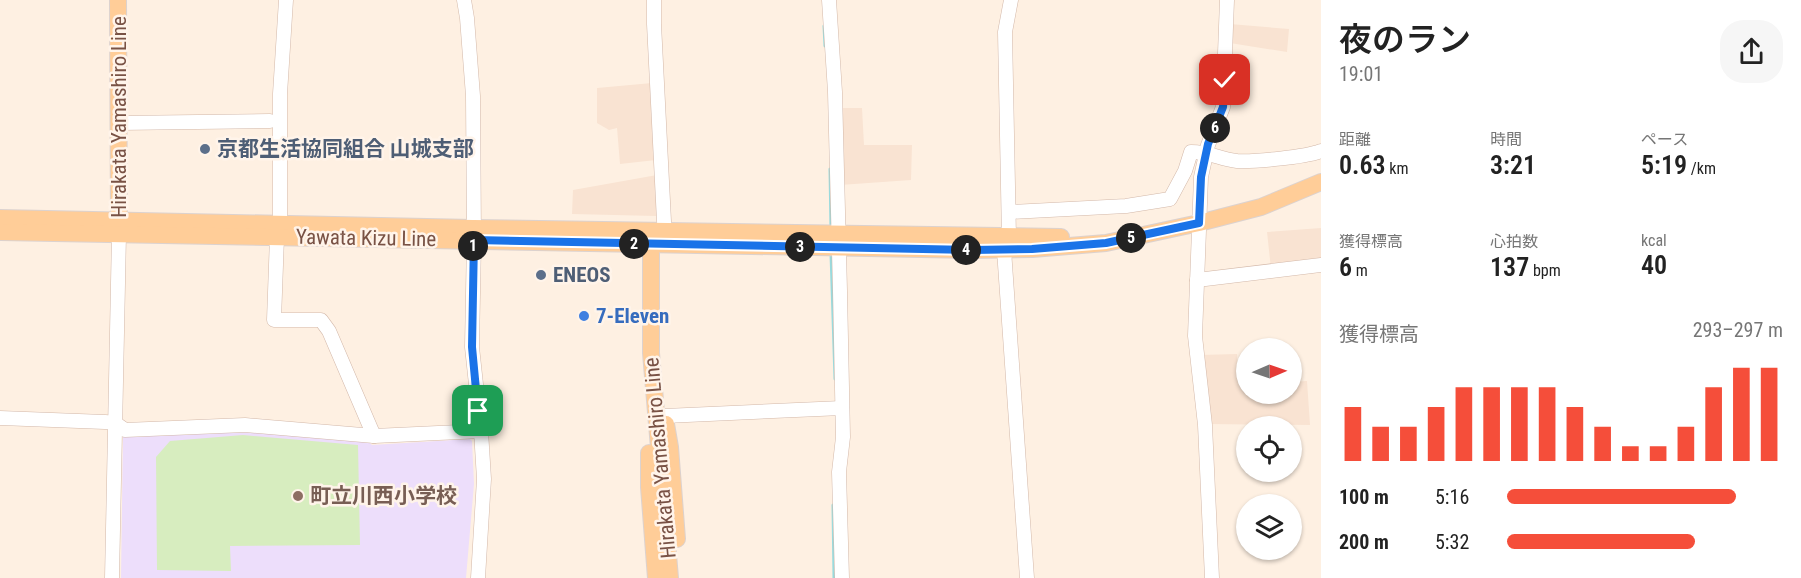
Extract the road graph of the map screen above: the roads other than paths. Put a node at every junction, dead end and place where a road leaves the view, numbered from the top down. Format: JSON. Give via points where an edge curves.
{"nodes":[{"id":1,"x":118,"y":0,"type":"edge"},
{"id":2,"x":284,"y":0,"type":"edge"},
{"id":3,"x":464,"y":0,"type":"edge"},
{"id":4,"x":654,"y":0,"type":"edge"},
{"id":5,"x":829,"y":0,"type":"edge"},
{"id":6,"x":1011,"y":0,"type":"edge"},
{"id":7,"x":1227,"y":0,"type":"edge"},
{"id":8,"x":270,"y":121,"type":"dead end"},
{"id":9,"x":119,"y":123,"type":"junction"},
{"id":10,"x":1321,"y":151,"type":"edge"},
{"id":11,"x":1207,"y":152,"type":"junction"},
{"id":12,"x":1321,"y":182,"type":"edge"},
{"id":13,"x":1009,"y":212,"type":"junction"},
{"id":14,"x":0,"y":218,"type":"edge"},
{"id":15,"x":1198,"y":220,"type":"junction"},
{"id":16,"x":119,"y":227,"type":"junction"},
{"id":17,"x":279,"y":230,"type":"junction"},
{"id":18,"x":0,"y":232,"type":"edge"},
{"id":19,"x":474,"y":234,"type":"junction"},
{"id":20,"x":658,"y":237,"type":"junction"},
{"id":21,"x":839,"y":241,"type":"junction"},
{"id":22,"x":1007,"y":244,"type":"junction"},
{"id":23,"x":1321,"y":265,"type":"edge"},
{"id":24,"x":1197,"y":280,"type":"junction"},
{"id":25,"x":651,"y":353,"type":"junction"},
{"id":26,"x":842,"y":408,"type":"junction"},
{"id":27,"x":665,"y":416,"type":"junction"},
{"id":28,"x":0,"y":418,"type":"edge"},
{"id":29,"x":115,"y":423,"type":"junction"},
{"id":30,"x":481,"y":431,"type":"junction"},
{"id":31,"x":374,"y":436,"type":"junction"},
{"id":32,"x":112,"y":578,"type":"edge"},
{"id":33,"x":478,"y":578,"type":"edge"},
{"id":34,"x":656,"y":578,"type":"edge"},
{"id":35,"x":670,"y":578,"type":"edge"},
{"id":36,"x":680,"y":578,"type":"edge"},
{"id":37,"x":842,"y":578,"type":"edge"},
{"id":38,"x":1027,"y":578,"type":"edge"},
{"id":39,"x":1212,"y":578,"type":"edge"}],
"edges":[{"from":1,"to":9,"type":"main road","name":"Hirakata Yamashiro Line"},
{"from":2,"to":17,"type":"street"},
{"from":3,"to":19,"type":"street","via":[[472,96]]},
{"from":4,"to":20,"type":"street"},
{"from":5,"to":21,"type":"street"},
{"from":6,"to":13,"type":"street","via":[[1005,32]]},
{"from":7,"to":11,"type":"street","via":[[1223,107]]},
{"from":8,"to":9,"type":"street"},
{"from":9,"to":16,"type":"main road","name":"Hirakata Yamashiro Line"},
{"from":10,"to":11,"type":"street","via":[[1251,161]]},
{"from":11,"to":13,"type":"street","via":[[1191,152],[1170,199],[1126,206]]},
{"from":11,"to":15,"type":"street"},
{"from":12,"to":15,"type":"main road","name":"Yawata Kizu Line"},
{"from":13,"to":22,"type":"street"},
{"from":14,"to":16,"type":"main road","name":"Yawata Kizu Line"},
{"from":15,"to":22,"type":"main road","name":"Yawata Kizu Line","via":[[1108,235]]},
{"from":15,"to":24,"type":"street"},
{"from":16,"to":17,"type":"main road","name":"Yawata Kizu Line"},
{"from":16,"to":18,"type":"main road","name":"Yawata Kizu Line"},
{"from":16,"to":29,"type":"street"},
{"from":17,"to":19,"type":"main road","name":"Yawata Kizu Line"},
{"from":17,"to":31,"type":"street","via":[[274,320],[321,320]]},
{"from":19,"to":20,"type":"main road","name":"Yawata Kizu Line"},
{"from":19,"to":30,"type":"street","via":[[472,347]]},
{"from":20,"to":21,"type":"main road","name":"Yawata Kizu Line"},
{"from":20,"to":25,"type":"main road","name":"Hirakata Yamashiro Line"},
{"from":21,"to":22,"type":"main road","name":"Yawata Kizu Line"},
{"from":21,"to":26,"type":"street"},
{"from":22,"to":38,"type":"street"},
{"from":23,"to":24,"type":"street"},
{"from":24,"to":39,"type":"street","via":[[1195,336],[1206,424]]},
{"from":25,"to":27,"type":"main road"},
{"from":25,"to":34,"type":"main road","via":[[649,487]]},
{"from":25,"to":35,"type":"main road","name":"Hirakata Yamashiro Line"},
{"from":26,"to":27,"type":"street"},
{"from":26,"to":37,"type":"street"},
{"from":27,"to":36,"type":"main road"},
{"from":28,"to":29,"type":"street"},
{"from":29,"to":31,"type":"street","via":[[125,430],[245,424]]},
{"from":29,"to":32,"type":"street"},
{"from":30,"to":31,"type":"street"},
{"from":30,"to":33,"type":"street","via":[[484,479]]}]}
